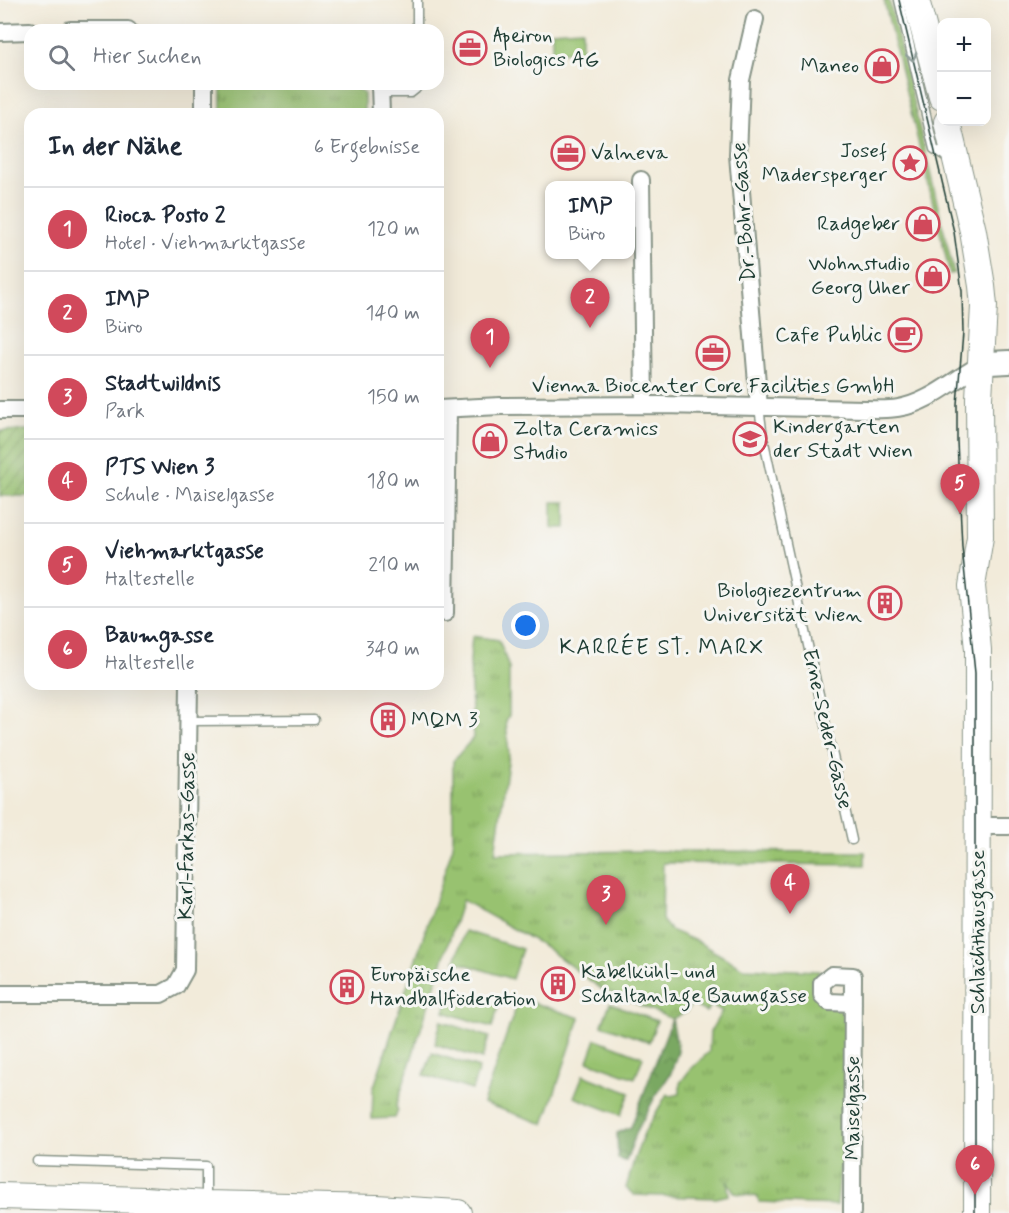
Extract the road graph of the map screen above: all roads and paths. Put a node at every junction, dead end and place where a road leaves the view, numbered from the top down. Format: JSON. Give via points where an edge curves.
{"nodes":[{"id":1,"x":417,"y":0,"type":"edge"},
{"id":2,"x":899,"y":0,"type":"edge"},
{"id":3,"x":916,"y":0,"type":"edge"},
{"id":4,"x":755,"y":19,"type":"dead end"},
{"id":5,"x":417,"y":24,"type":"edge"},
{"id":6,"x":24,"y":31,"type":"edge"},
{"id":7,"x":0,"y":32,"type":"edge"},
{"id":8,"x":937,"y":78,"type":"edge"},
{"id":9,"x":204,"y":90,"type":"edge"},
{"id":10,"x":380,"y":90,"type":"edge"},
{"id":11,"x":392,"y":90,"type":"edge"},
{"id":12,"x":415,"y":90,"type":"edge"},
{"id":13,"x":204,"y":108,"type":"edge"},
{"id":14,"x":381,"y":108,"type":"edge"},
{"id":15,"x":948,"y":126,"type":"edge"},
{"id":16,"x":958,"y":164,"type":"junction"},
{"id":17,"x":641,"y":180,"type":"dead end"},
{"id":18,"x":1009,"y":362,"type":"edge"},
{"id":19,"x":980,"y":365,"type":"junction"},
{"id":20,"x":644,"y":405,"type":"junction"},
{"id":21,"x":759,"y":407,"type":"junction"},
{"id":22,"x":444,"y":409,"type":"edge"},
{"id":23,"x":0,"y":410,"type":"edge"},
{"id":24,"x":24,"y":410,"type":"edge"},
{"id":25,"x":444,"y":511,"type":"edge"},
{"id":26,"x":445,"y":613,"type":"dead end"},
{"id":27,"x":189,"y":690,"type":"edge"},
{"id":28,"x":314,"y":720,"type":"dead end"},
{"id":29,"x":189,"y":721,"type":"junction"},
{"id":30,"x":978,"y":826,"type":"junction"},
{"id":31,"x":1009,"y":826,"type":"edge"},
{"id":32,"x":852,"y":840,"type":"dead end"},
{"id":33,"x":0,"y":994,"type":"edge"},
{"id":34,"x":853,"y":1003,"type":"dead end"},
{"id":35,"x":37,"y":1161,"type":"dead end"},
{"id":36,"x":0,"y":1196,"type":"edge"},
{"id":37,"x":206,"y":1204,"type":"junction"},
{"id":38,"x":376,"y":1211,"type":"edge"},
{"id":39,"x":458,"y":1213,"type":"edge"},
{"id":40,"x":852,"y":1213,"type":"edge"},
{"id":41,"x":977,"y":1213,"type":"edge"}],
"edges":[{"from":1,"to":5,"type":"lane"},
{"from":2,"to":16,"type":"lane","one_way":true,"via":[[934,149]]},
{"from":3,"to":8,"type":"main road"},
{"from":4,"to":21,"type":"street","name":"Dr.-Bohr-Gasse","via":[[741,80],[738,155]]},
{"from":6,"to":7,"type":"street"},
{"from":9,"to":13,"type":"street"},
{"from":10,"to":14,"type":"street"},
{"from":11,"to":12,"type":"lane"},
{"from":15,"to":16,"type":"main road","name":"Schlachthausgasse"},
{"from":16,"to":19,"type":"main road","name":"Schlachthausgasse","via":[[982,286]]},
{"from":17,"to":20,"type":"street","via":[[648,336]]},
{"from":18,"to":19,"type":"main road"},
{"from":19,"to":21,"type":"street","via":[[934,395],[897,408]]},
{"from":19,"to":30,"type":"main road","name":"Schlachthausgasse","via":[[980,537],[972,586],[978,651]]},
{"from":20,"to":21,"type":"street"},
{"from":20,"to":22,"type":"street"},
{"from":21,"to":32,"type":"lane","name":"Erne-Seder-Gasse"},
{"from":23,"to":24,"type":"street"},
{"from":25,"to":26,"type":"street"},
{"from":27,"to":29,"type":"street","name":"Karl-Farkas-Gasse"},
{"from":28,"to":29,"type":"lane"},
{"from":29,"to":33,"type":"street","name":"Karl-Farkas-Gasse","via":[[185,970],[176,986],[161,993]]},
{"from":30,"to":31,"type":"street"},
{"from":30,"to":41,"type":"main road","name":"Schlachthausgasse"},
{"from":34,"to":40,"type":"street","name":"Maiselgasse"},
{"from":35,"to":37,"type":"lane","via":[[206,1166]]},
{"from":36,"to":37,"type":"main road"},
{"from":37,"to":38,"type":"main road"},
{"from":38,"to":39,"type":"main road"}]}
